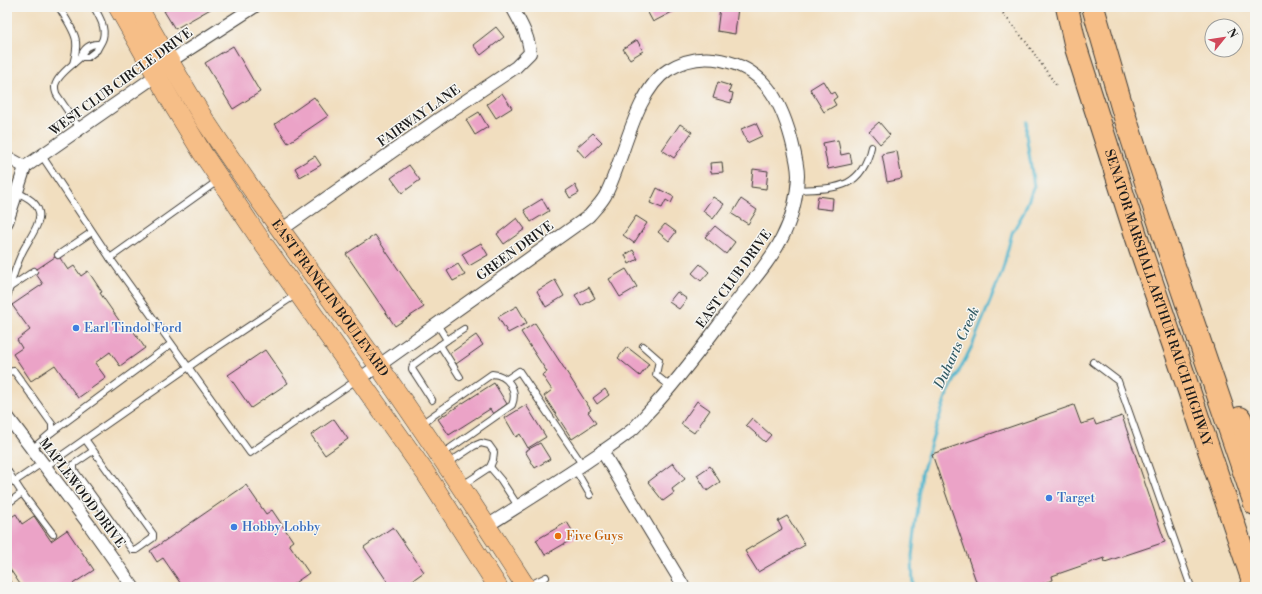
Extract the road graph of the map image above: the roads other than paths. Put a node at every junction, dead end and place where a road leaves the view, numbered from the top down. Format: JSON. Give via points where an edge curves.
{"nodes":[{"id":1,"x":59,"y":7,"type":"edge"},
{"id":2,"x":94,"y":7,"type":"edge"},
{"id":3,"x":118,"y":7,"type":"edge"},
{"id":4,"x":138,"y":7,"type":"edge"},
{"id":5,"x":254,"y":7,"type":"edge"},
{"id":6,"x":512,"y":7,"type":"edge"},
{"id":7,"x":1067,"y":7,"type":"edge"},
{"id":8,"x":1093,"y":7,"type":"edge"},
{"id":9,"x":73,"y":64,"type":"junction"},
{"id":10,"x":163,"y":68,"type":"junction"},
{"id":11,"x":639,"y":108,"type":"joint"},
{"id":12,"x":80,"y":129,"type":"junction"},
{"id":13,"x":871,"y":147,"type":"dead end"},
{"id":14,"x":42,"y":156,"type":"junction"},
{"id":15,"x":7,"y":157,"type":"edge"},
{"id":16,"x":25,"y":167,"type":"junction"},
{"id":17,"x":220,"y":179,"type":"junction"},
{"id":18,"x":796,"y":190,"type":"junction"},
{"id":19,"x":17,"y":192,"type":"junction"},
{"id":20,"x":7,"y":222,"type":"edge"},
{"id":21,"x":281,"y":230,"type":"junction"},
{"id":22,"x":92,"y":232,"type":"junction"},
{"id":23,"x":58,"y":255,"type":"dead end"},
{"id":24,"x":110,"y":258,"type":"junction"},
{"id":25,"x":34,"y":272,"type":"dead end"},
{"id":26,"x":1178,"y":278,"type":"junction"},
{"id":27,"x":9,"y":288,"type":"junction"},
{"id":28,"x":299,"y":294,"type":"junction"},
{"id":29,"x":7,"y":297,"type":"edge"},
{"id":30,"x":437,"y":324,"type":"junction"},
{"id":31,"x":464,"y":329,"type":"dead end"},
{"id":32,"x":447,"y":340,"type":"junction"},
{"id":33,"x":171,"y":344,"type":"junction"},
{"id":34,"x":440,"y":345,"type":"junction"},
{"id":35,"x":643,"y":346,"type":"dead end"},
{"id":36,"x":1093,"y":362,"type":"dead end"},
{"id":37,"x":378,"y":366,"type":"junction"},
{"id":38,"x":188,"y":367,"type":"junction"},
{"id":39,"x":7,"y":370,"type":"edge"},
{"id":40,"x":460,"y":377,"type":"dead end"},
{"id":41,"x":359,"y":379,"type":"junction"},
{"id":42,"x":507,"y":379,"type":"junction"},
{"id":43,"x":671,"y":387,"type":"junction"},
{"id":44,"x":432,"y":400,"type":"dead end"},
{"id":45,"x":7,"y":416,"type":"edge"},
{"id":46,"x":418,"y":425,"type":"junction"},
{"id":47,"x":52,"y":432,"type":"junction"},
{"id":48,"x":85,"y":439,"type":"junction"},
{"id":49,"x":32,"y":449,"type":"junction"},
{"id":50,"x":93,"y":451,"type":"junction"},
{"id":51,"x":602,"y":451,"type":"junction"},
{"id":52,"x":1255,"y":454,"type":"edge"},
{"id":53,"x":442,"y":461,"type":"junction"},
{"id":54,"x":44,"y":465,"type":"junction"},
{"id":55,"x":490,"y":467,"type":"junction"},
{"id":56,"x":579,"y":467,"type":"junction"},
{"id":57,"x":7,"y":470,"type":"edge"},
{"id":58,"x":14,"y":482,"type":"junction"},
{"id":59,"x":460,"y":487,"type":"junction"},
{"id":60,"x":22,"y":493,"type":"junction"},
{"id":61,"x":590,"y":494,"type":"dead end"},
{"id":62,"x":7,"y":504,"type":"edge"},
{"id":63,"x":1255,"y":504,"type":"edge"},
{"id":64,"x":518,"y":506,"type":"junction"},
{"id":65,"x":487,"y":526,"type":"junction"},
{"id":66,"x":53,"y":534,"type":"dead end"},
{"id":67,"x":546,"y":576,"type":"dead end"},
{"id":68,"x":7,"y":583,"type":"edge"},
{"id":69,"x":10,"y":587,"type":"edge"},
{"id":70,"x":133,"y":587,"type":"edge"},
{"id":71,"x":498,"y":587,"type":"edge"},
{"id":72,"x":526,"y":587,"type":"edge"},
{"id":73,"x":684,"y":587,"type":"edge"},
{"id":74,"x":1191,"y":587,"type":"edge"},
{"id":75,"x":1255,"y":587,"type":"edge"}],
"edges":[{"from":1,"to":9,"type":"lane","via":[[76,41]]},
{"from":2,"to":9,"type":"lane","via":[[103,28],[102,41],[99,44],[93,43]]},
{"from":3,"to":10,"type":"main road","name":"EAST FRANKLIN BOULEVARD"},
{"from":4,"to":10,"type":"main road","name":"EAST FRANKLIN BOULEVARD"},
{"from":5,"to":10,"type":"street","name":"WEST CLUB CIRCLE DRIVE"},
{"from":6,"to":21,"type":"street","name":"FAIRWAY LANE","via":[[529,44],[530,53],[525,59]]},
{"from":7,"to":75,"type":"highway","name":"SENATOR MARSHALL ARTHUR RAUCH HIGHWAY","via":[[1076,48],[1137,240]]},
{"from":8,"to":26,"type":"highway","name":"SENATOR MARSHALL ARTHUR RAUCH HIGHWAY"},
{"from":9,"to":12,"type":"lane","via":[[64,72],[54,89]]},
{"from":10,"to":12,"type":"street","name":"WEST CLUB CIRCLE DRIVE"},
{"from":10,"to":17,"type":"main road","name":"EAST FRANKLIN BOULEVARD","via":[[175,108]]},
{"from":10,"to":21,"type":"main road","name":"EAST FRANKLIN BOULEVARD","via":[[205,119]]},
{"from":11,"to":18,"type":"street","name":"EAST CLUB DRIVE","via":[[650,88],[666,71],[686,61],[709,57],[732,62],[752,72],[769,88],[780,108],[794,152],[798,175]]},
{"from":11,"to":30,"type":"street","name":"GREEN DRIVE","via":[[604,198],[589,216]]},
{"from":12,"to":14,"type":"street","name":"WEST CLUB CIRCLE DRIVE"},
{"from":13,"to":18,"type":"lane","via":[[868,161],[853,180],[830,188]]},
{"from":14,"to":16,"type":"street","name":"WEST CLUB CIRCLE DRIVE"},
{"from":14,"to":22,"type":"lane"},
{"from":15,"to":16,"type":"street"},
{"from":16,"to":19,"type":"street"},
{"from":17,"to":24,"type":"lane"},
{"from":17,"to":28,"type":"main road","name":"EAST FRANKLIN BOULEVARD"},
{"from":18,"to":43,"type":"street","name":"EAST CLUB DRIVE","via":[[791,220],[781,241]]},
{"from":19,"to":20,"type":"street"},
{"from":19,"to":27,"type":"lane","via":[[33,202],[40,217],[21,254]]},
{"from":21,"to":37,"type":"main road","name":"EAST FRANKLIN BOULEVARD"},
{"from":22,"to":23,"type":"lane"},
{"from":22,"to":24,"type":"lane"},
{"from":24,"to":33,"type":"lane"},
{"from":25,"to":27,"type":"lane"},
{"from":26,"to":52,"type":"highway"},
{"from":26,"to":63,"type":"highway","name":"SENATOR MARSHALL ARTHUR RAUCH HIGHWAY"},
{"from":27,"to":29,"type":"lane"},
{"from":28,"to":38,"type":"lane"},
{"from":28,"to":41,"type":"main road","name":"EAST FRANKLIN BOULEVARD"},
{"from":30,"to":32,"type":"lane"},
{"from":30,"to":37,"type":"street","name":"GREEN DRIVE"},
{"from":31,"to":32,"type":"lane"},
{"from":32,"to":34,"type":"lane"},
{"from":33,"to":38,"type":"lane"},
{"from":33,"to":47,"type":"lane"},
{"from":34,"to":40,"type":"lane"},
{"from":34,"to":44,"type":"lane","via":[[413,365],[412,369]]},
{"from":35,"to":43,"type":"lane","via":[[659,360],[656,375]]},
{"from":36,"to":74,"type":"lane","via":[[1118,381]]},
{"from":37,"to":41,"type":"street","name":"GREEN DRIVE"},
{"from":37,"to":46,"type":"main road","name":"EAST FRANKLIN BOULEVARD"},
{"from":38,"to":41,"type":"lane","via":[[250,454]]},
{"from":38,"to":48,"type":"lane"},
{"from":39,"to":47,"type":"lane","via":[[14,371],[52,424]]},
{"from":41,"to":71,"type":"main road","name":"EAST FRANKLIN BOULEVARD","via":[[426,474]]},
{"from":42,"to":46,"type":"lane","via":[[500,374],[492,374]]},
{"from":42,"to":53,"type":"lane","via":[[515,399],[512,405]]},
{"from":42,"to":56,"type":"lane","via":[[519,371]]},
{"from":43,"to":51,"type":"street","name":"EAST CLUB DRIVE","via":[[634,428]]},
{"from":45,"to":49,"type":"street","name":"MAPLEWOOD DRIVE"},
{"from":46,"to":53,"type":"main road","name":"EAST FRANKLIN BOULEVARD"},
{"from":47,"to":49,"type":"lane"},
{"from":48,"to":50,"type":"lane"},
{"from":48,"to":54,"type":"lane"},
{"from":49,"to":54,"type":"street","name":"MAPLEWOOD DRIVE"},
{"from":50,"to":50,"type":"lane","via":[[153,534],[153,538],[136,550],[132,550],[74,470],[74,464]]},
{"from":51,"to":56,"type":"street","name":"EAST CLUB DRIVE"},
{"from":51,"to":73,"type":"street"},
{"from":53,"to":55,"type":"lane","via":[[481,443],[489,445],[494,452]]},
{"from":53,"to":59,"type":"main road","name":"EAST FRANKLIN BOULEVARD"},
{"from":54,"to":58,"type":"lane"},
{"from":54,"to":70,"type":"street","name":"MAPLEWOOD DRIVE"},
{"from":55,"to":59,"type":"lane"},
{"from":55,"to":64,"type":"lane"},
{"from":56,"to":61,"type":"lane"},
{"from":56,"to":64,"type":"street","name":"EAST CLUB DRIVE"},
{"from":57,"to":58,"type":"lane"},
{"from":58,"to":60,"type":"lane"},
{"from":59,"to":65,"type":"main road","name":"EAST FRANKLIN BOULEVARD"},
{"from":60,"to":62,"type":"lane"},
{"from":60,"to":66,"type":"lane"},
{"from":64,"to":65,"type":"street","name":"EAST CLUB DRIVE"},
{"from":65,"to":72,"type":"main road","name":"EAST FRANKLIN BOULEVARD"},
{"from":67,"to":72,"type":"lane"},
{"from":68,"to":69,"type":"lane"}]}
